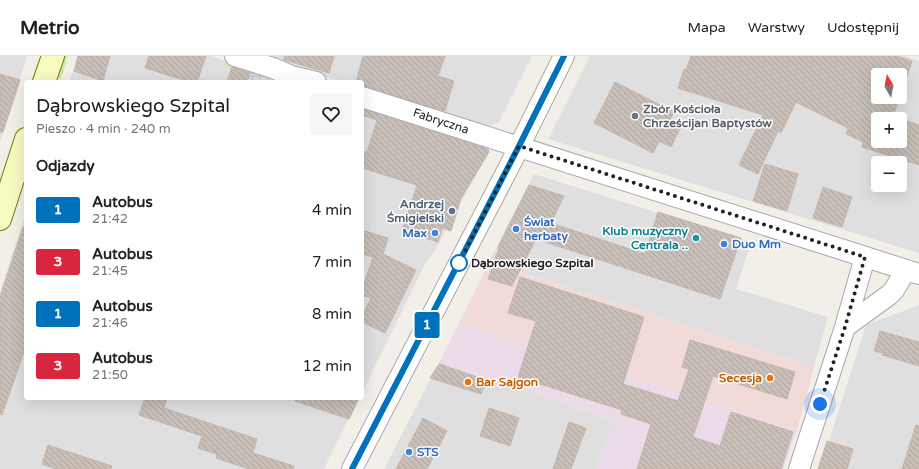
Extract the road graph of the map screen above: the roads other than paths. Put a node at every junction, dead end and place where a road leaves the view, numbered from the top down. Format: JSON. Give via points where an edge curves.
{"nodes":[{"id":1,"x":53,"y":56,"type":"edge"},
{"id":2,"x":235,"y":56,"type":"edge"},
{"id":3,"x":564,"y":56,"type":"edge"},
{"id":4,"x":45,"y":80,"type":"edge"},
{"id":5,"x":308,"y":80,"type":"edge"},
{"id":6,"x":364,"y":97,"type":"edge"},
{"id":7,"x":24,"y":145,"type":"edge"},
{"id":8,"x":519,"y":146,"type":"junction"},
{"id":9,"x":0,"y":219,"type":"edge"},
{"id":10,"x":865,"y":257,"type":"junction"},
{"id":11,"x":913,"y":272,"type":"edge"},
{"id":12,"x":845,"y":327,"type":"junction"},
{"id":13,"x":352,"y":469,"type":"edge"},
{"id":14,"x":799,"y":469,"type":"edge"}],
"edges":[{"from":1,"to":4,"type":"street"},
{"from":2,"to":5,"type":"street"},
{"from":3,"to":8,"type":"street"},
{"from":6,"to":8,"type":"street","name":"Fabryczna"},
{"from":7,"to":9,"type":"street"},
{"from":8,"to":10,"type":"street","name":"Fabryczna"},
{"from":8,"to":13,"type":"street"},
{"from":10,"to":11,"type":"street","name":"Fabryczna"},
{"from":10,"to":12,"type":"street"},
{"from":11,"to":12,"type":"street","via":[[889,295]]},
{"from":12,"to":14,"type":"street"}]}
